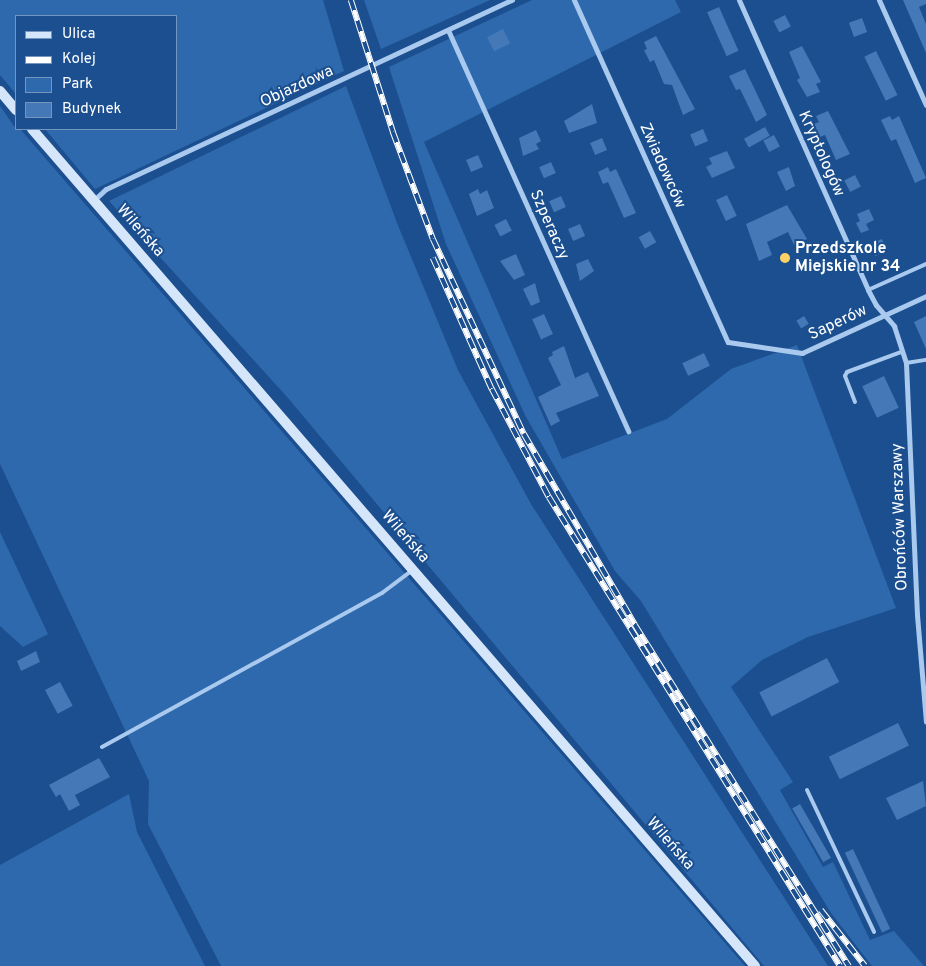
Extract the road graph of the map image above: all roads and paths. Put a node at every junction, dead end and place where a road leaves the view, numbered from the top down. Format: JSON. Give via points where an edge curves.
{"nodes":[{"id":1,"x":512,"y":0,"type":"edge"},
{"id":2,"x":574,"y":0,"type":"edge"},
{"id":3,"x":739,"y":0,"type":"edge"},
{"id":4,"x":879,"y":0,"type":"edge"},
{"id":5,"x":448,"y":30,"type":"junction"},
{"id":6,"x":0,"y":91,"type":"edge"},
{"id":7,"x":926,"y":105,"type":"edge"},
{"id":8,"x":15,"y":109,"type":"edge"},
{"id":9,"x":33,"y":130,"type":"edge"},
{"id":10,"x":94,"y":200,"type":"junction"},
{"id":11,"x":926,"y":264,"type":"edge"},
{"id":12,"x":868,"y":290,"type":"junction"},
{"id":13,"x":926,"y":296,"type":"edge"},
{"id":14,"x":886,"y":315,"type":"junction"},
{"id":15,"x":728,"y":342,"type":"joint"},
{"id":16,"x":901,"y":352,"type":"junction"},
{"id":17,"x":926,"y":360,"type":"edge"},
{"id":18,"x":906,"y":363,"type":"junction"},
{"id":19,"x":855,"y":402,"type":"dead end"},
{"id":20,"x":628,"y":430,"type":"dead end"},
{"id":21,"x":413,"y":570,"type":"junction"},
{"id":22,"x":926,"y":722,"type":"edge"},
{"id":23,"x":102,"y":747,"type":"dead end"},
{"id":24,"x":807,"y":790,"type":"dead end"},
{"id":25,"x":874,"y":932,"type":"dead end"},
{"id":26,"x":755,"y":966,"type":"edge"}],
"edges":[{"from":1,"to":5,"type":"street","name":"Objazdowa"},
{"from":2,"to":15,"type":"street","name":"Zwiadowców"},
{"from":3,"to":12,"type":"street","name":"Kryptologów"},
{"from":4,"to":7,"type":"street"},
{"from":5,"to":10,"type":"street","name":"Objazdowa","via":[[106,189]]},
{"from":5,"to":20,"type":"street","name":"Szperaczy"},
{"from":6,"to":8,"type":"street"},
{"from":9,"to":10,"type":"street","name":"Wileńska"},
{"from":10,"to":21,"type":"street","name":"Wileńska"},
{"from":11,"to":12,"type":"lane"},
{"from":12,"to":14,"type":"street","name":"Kryptologów"},
{"from":13,"to":14,"type":"street","name":"Saperów"},
{"from":14,"to":15,"type":"street","name":"Saperów","via":[[802,354]]},
{"from":14,"to":16,"type":"street","name":"Obrońców Warszawy","via":[[894,326]]},
{"from":16,"to":18,"type":"street","name":"Obrońców Warszawy"},
{"from":16,"to":19,"type":"lane","via":[[847,372],[845,376]]},
{"from":17,"to":18,"type":"lane"},
{"from":18,"to":22,"type":"street","name":"Obrońców Warszawy","via":[[917,615]]},
{"from":21,"to":23,"type":"lane","via":[[382,593]]},
{"from":21,"to":26,"type":"street","name":"Wileńska"},
{"from":24,"to":25,"type":"lane"}]}
